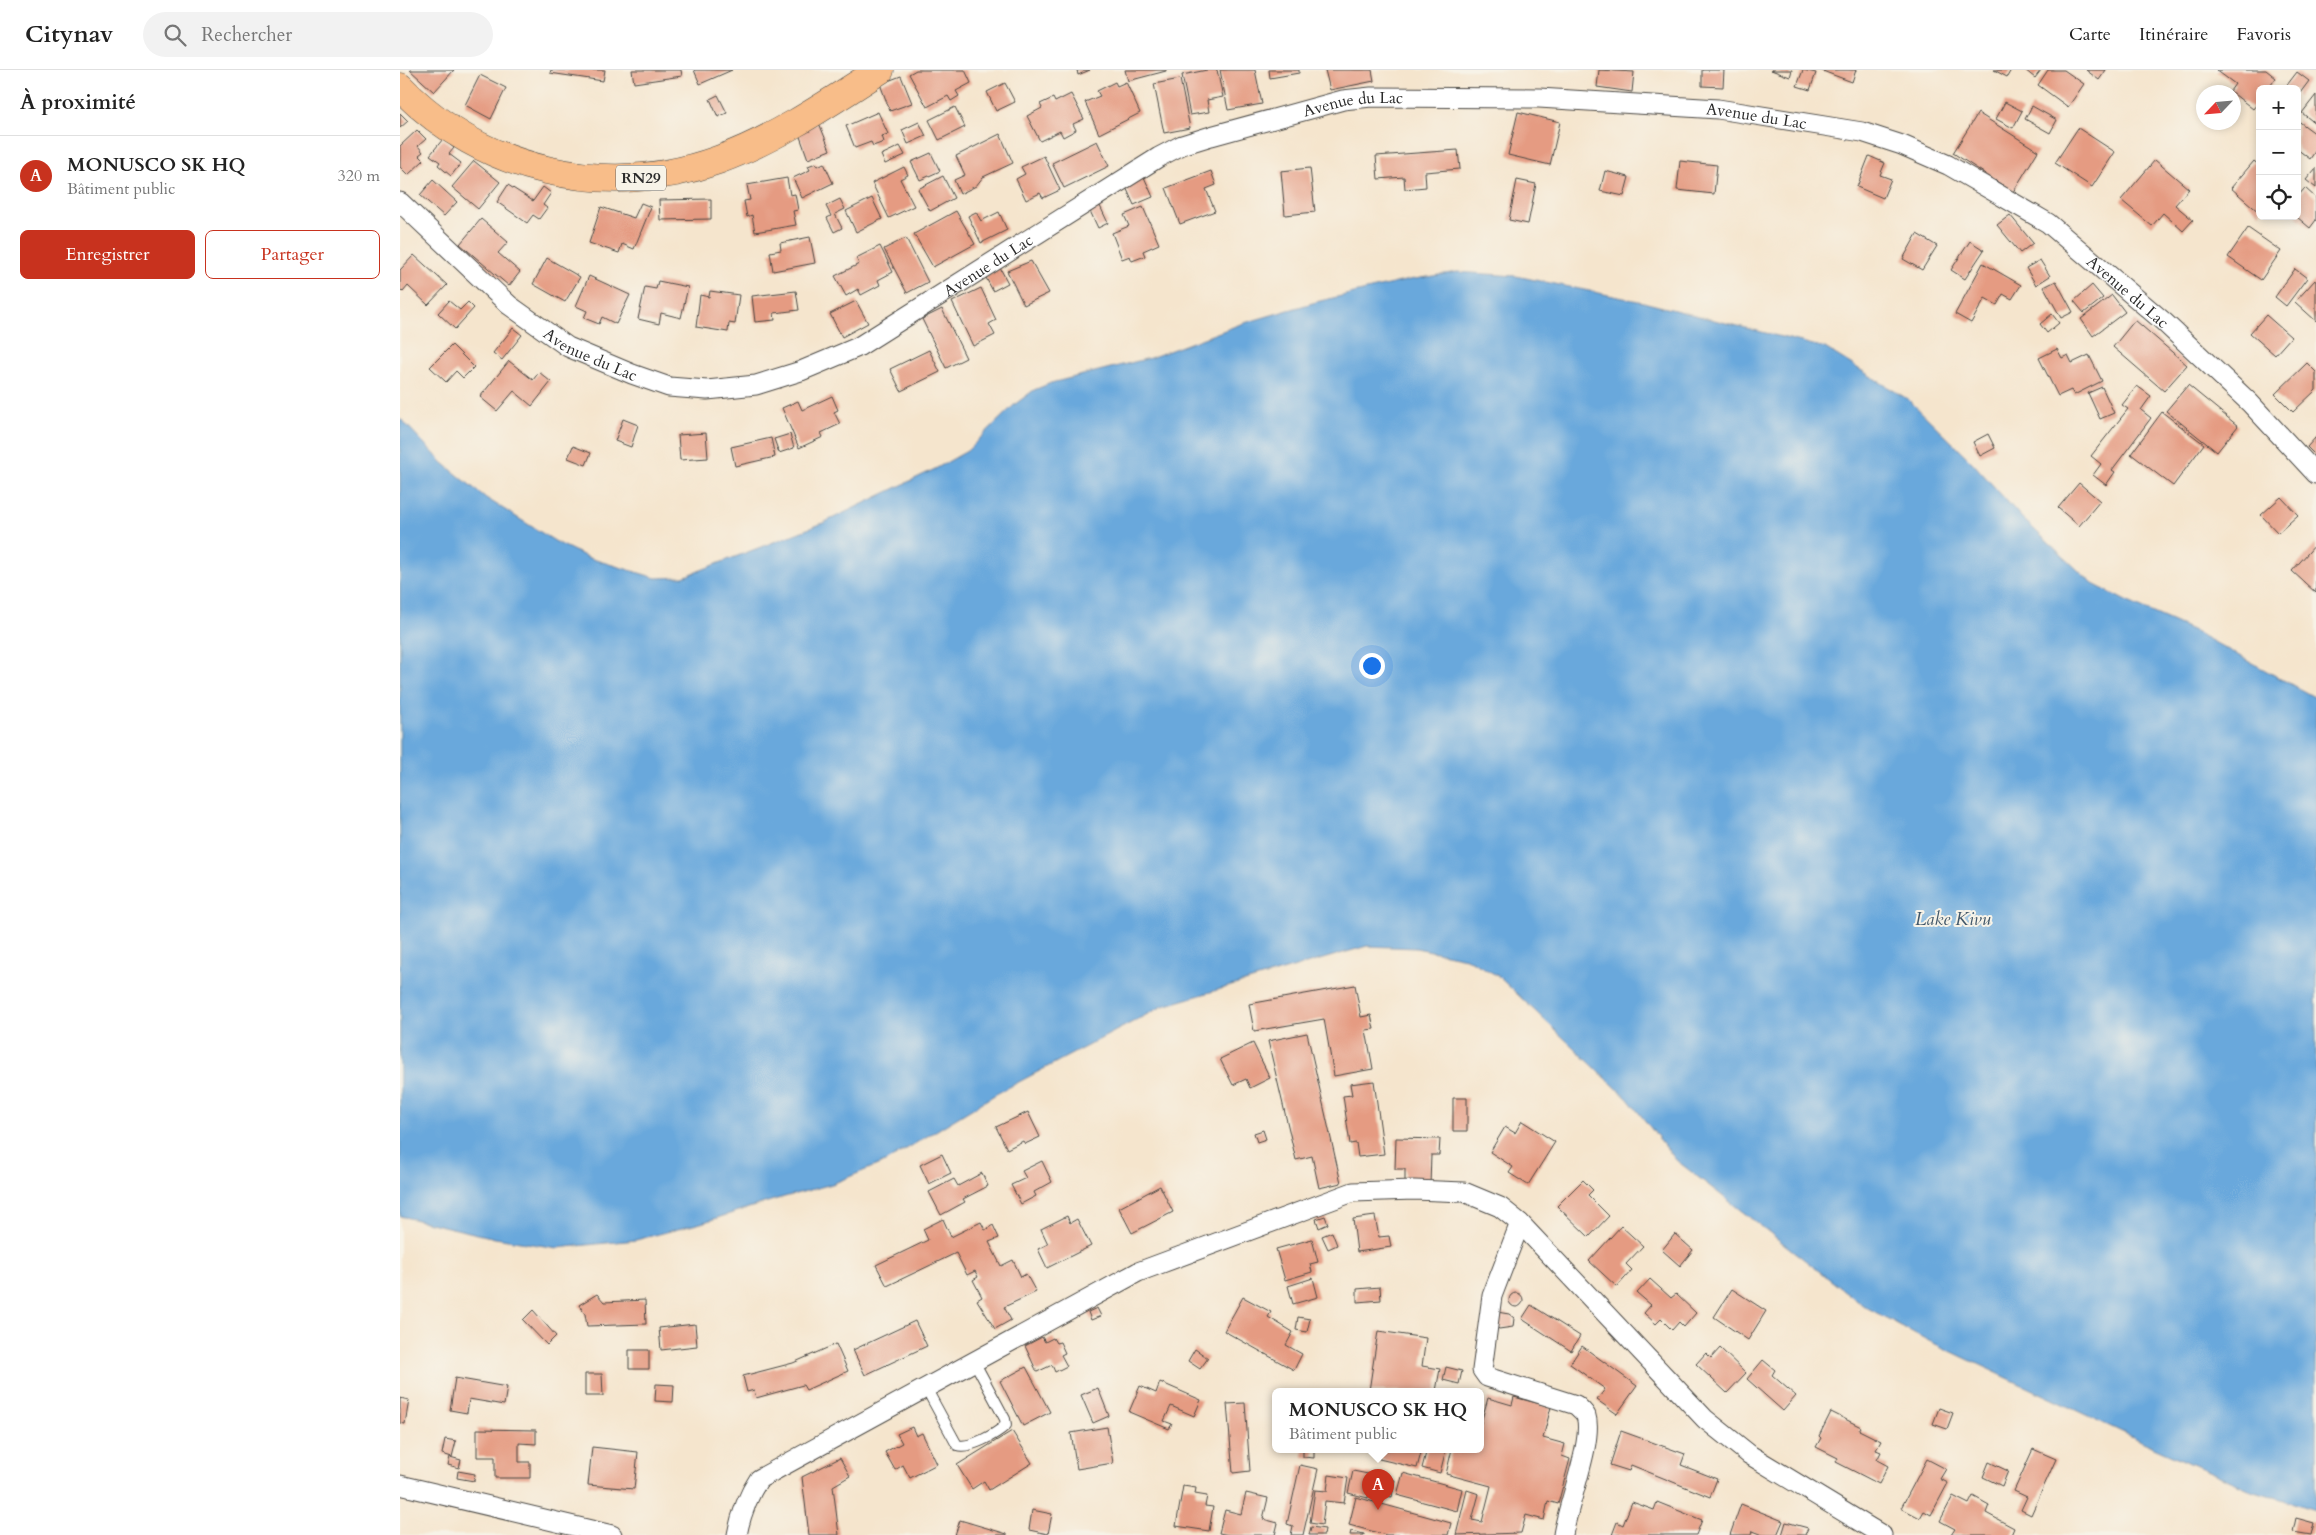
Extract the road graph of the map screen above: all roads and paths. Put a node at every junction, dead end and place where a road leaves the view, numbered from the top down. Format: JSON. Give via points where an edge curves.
{"nodes":[{"id":1,"x":880,"y":70,"type":"edge"},
{"id":2,"x":400,"y":87,"type":"edge"},
{"id":3,"x":400,"y":202,"type":"edge"},
{"id":4,"x":2316,"y":474,"type":"edge"},
{"id":5,"x":1520,"y":1222,"type":"junction"},
{"id":6,"x":975,"y":1363,"type":"junction"},
{"id":7,"x":926,"y":1388,"type":"junction"},
{"id":8,"x":400,"y":1485,"type":"edge"},
{"id":9,"x":612,"y":1535,"type":"edge"},
{"id":10,"x":736,"y":1535,"type":"edge"},
{"id":11,"x":1563,"y":1535,"type":"edge"},
{"id":12,"x":1882,"y":1535,"type":"edge"}],
"edges":[{"from":1,"to":2,"type":"main road","number":"RN29","via":[[762,140],[727,156],[664,176],[634,178],[586,177],[530,167],[489,150],[446,126]]},
{"from":3,"to":4,"type":"street","name":"Avenue du Lac","via":[[509,305],[568,347],[669,387],[707,390],[756,385],[801,371],[858,347],[1159,157],[1182,146],[1275,118],[1343,100],[1371,97],[1538,98],[1718,109],[1862,132],[1902,145],[1948,165],[2048,222],[2164,322],[2250,403]]},
{"from":5,"to":6,"type":"street","via":[[1500,1207],[1464,1192],[1353,1192],[1138,1272]]},
{"from":5,"to":11,"type":"street","via":[[1492,1296],[1482,1370],[1487,1377],[1576,1405],[1586,1415],[1588,1436]]},
{"from":5,"to":12,"type":"street","via":[[1705,1419],[1750,1455]]},
{"from":6,"to":7,"type":"street"},
{"from":6,"to":7,"type":"lane","via":[[1005,1419],[1006,1425],[1001,1430],[963,1447],[957,1445]]},
{"from":7,"to":10,"type":"street","via":[[759,1479],[749,1494]]},
{"from":8,"to":9,"type":"street"}]}
